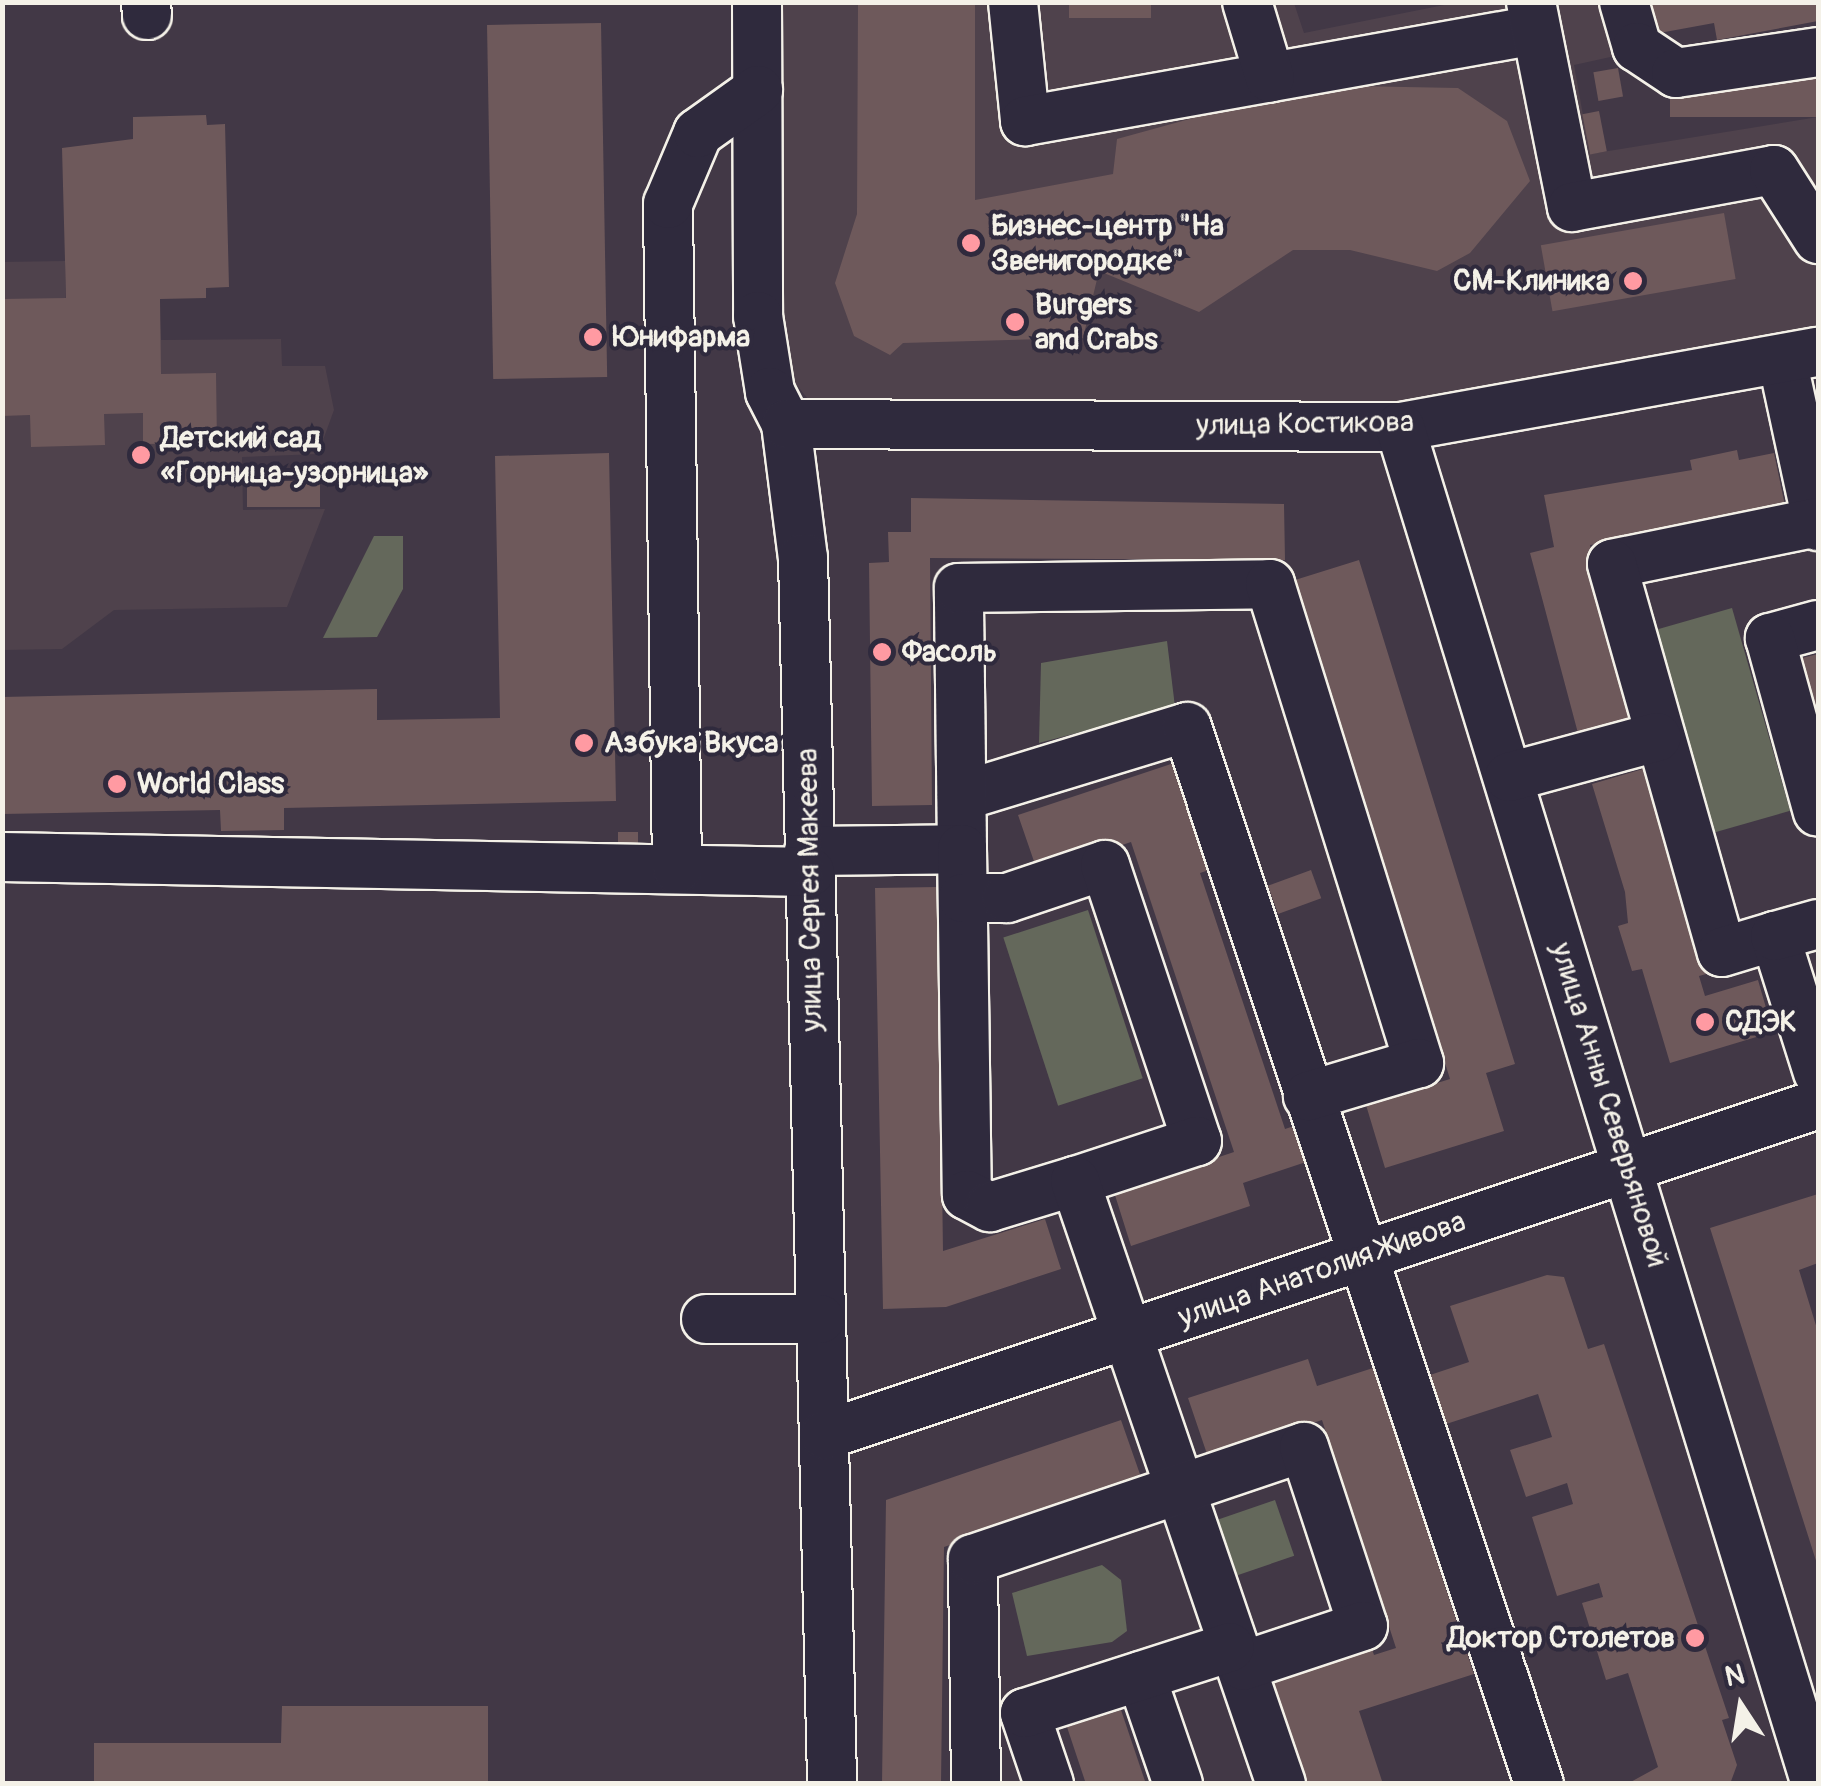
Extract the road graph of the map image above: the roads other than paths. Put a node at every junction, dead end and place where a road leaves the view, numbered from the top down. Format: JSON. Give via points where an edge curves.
{"nodes":[{"id":1,"x":757,"y":2,"type":"edge"},
{"id":2,"x":1013,"y":2,"type":"edge"},
{"id":3,"x":1247,"y":2,"type":"edge"},
{"id":4,"x":1624,"y":2,"type":"edge"},
{"id":5,"x":1534,"y":16,"type":"edge"},
{"id":6,"x":1818,"y":52,"type":"edge"},
{"id":7,"x":1270,"y":78,"type":"junction"},
{"id":8,"x":758,"y":90,"type":"junction"},
{"id":9,"x":1818,"y":239,"type":"edge"},
{"id":10,"x":1800,"y":355,"type":"edge"},
{"id":11,"x":786,"y":424,"type":"junction"},
{"id":12,"x":1400,"y":427,"type":"junction"},
{"id":13,"x":1818,"y":523,"type":"edge"},
{"id":14,"x":1818,"y":625,"type":"edge"},
{"id":15,"x":1657,"y":738,"type":"junction"},
{"id":16,"x":1509,"y":777,"type":"junction"},
{"id":17,"x":962,"y":796,"type":"junction"},
{"id":18,"x":1818,"y":812,"type":"edge"},
{"id":19,"x":962,"y":850,"type":"junction"},
{"id":20,"x":2,"y":857,"type":"edge"},
{"id":21,"x":809,"y":862,"type":"junction"},
{"id":22,"x":677,"y":869,"type":"junction"},
{"id":23,"x":963,"y":898,"type":"junction"},
{"id":24,"x":1797,"y":930,"type":"edge"},
{"id":25,"x":1818,"y":1072,"type":"edge"},
{"id":26,"x":1308,"y":1096,"type":"junction"},
{"id":27,"x":1818,"y":1104,"type":"edge"},
{"id":28,"x":1629,"y":1167,"type":"junction"},
{"id":29,"x":1075,"y":1181,"type":"junction"},
{"id":30,"x":1360,"y":1257,"type":"junction"},
{"id":31,"x":706,"y":1319,"type":"dead end"},
{"id":32,"x":820,"y":1319,"type":"junction"},
{"id":33,"x":1127,"y":1337,"type":"junction"},
{"id":34,"x":826,"y":1436,"type":"junction"},
{"id":35,"x":1180,"y":1487,"type":"junction"},
{"id":36,"x":1237,"y":1656,"type":"junction"},
{"id":37,"x":1141,"y":1676,"type":"junction"},
{"id":38,"x":976,"y":1706,"type":"junction"},
{"id":39,"x":1026,"y":1714,"type":"junction"},
{"id":40,"x":832,"y":1784,"type":"edge"},
{"id":41,"x":976,"y":1784,"type":"edge"},
{"id":42,"x":1049,"y":1784,"type":"edge"},
{"id":43,"x":1178,"y":1784,"type":"edge"},
{"id":44,"x":1282,"y":1784,"type":"edge"},
{"id":45,"x":1539,"y":1784,"type":"edge"},
{"id":46,"x":1816,"y":1784,"type":"edge"}],
"edges":[{"from":1,"to":8,"type":"street","name":"улица Сергея Макеева"},
{"from":2,"to":7,"type":"street","via":[[1025,121]]},
{"from":3,"to":7,"type":"street"},
{"from":4,"to":6,"type":"street","via":[[1637,47],[1676,72]]},
{"from":5,"to":7,"type":"street"},
{"from":5,"to":9,"type":"street","via":[[1572,207],[1774,170]]},
{"from":8,"to":11,"type":"street","name":"улица Сергея Макеева","via":[[758,316],[770,392]]},
{"from":8,"to":22,"type":"street","via":[[726,108],[684,156],[666,243]]},
{"from":10,"to":12,"type":"street","name":"улица Костикова"},
{"from":10,"to":13,"type":"street"},
{"from":11,"to":12,"type":"street","name":"улица Костикова"},
{"from":11,"to":21,"type":"street","name":"улица Сергея Макеева","via":[[802,558]]},
{"from":12,"to":16,"type":"street","name":"улица Анны Северьяновой"},
{"from":13,"to":15,"type":"street","via":[[1612,564]]},
{"from":14,"to":18,"type":"street","via":[[1770,638]]},
{"from":15,"to":16,"type":"street"},
{"from":15,"to":24,"type":"street","via":[[1722,952]]},
{"from":16,"to":28,"type":"street","name":"улица Анны Северьяновой"},
{"from":17,"to":19,"type":"street"},
{"from":17,"to":26,"type":"street","via":[[1187,727]]},
{"from":17,"to":26,"type":"street","via":[[959,588],[1270,584],[1418,1063]]},
{"from":19,"to":21,"type":"street"},
{"from":19,"to":23,"type":"street"},
{"from":20,"to":22,"type":"street"},
{"from":21,"to":22,"type":"street"},
{"from":21,"to":32,"type":"street","name":"улица Сергея Макеева"},
{"from":23,"to":29,"type":"street","via":[[967,1195],[990,1207]]},
{"from":23,"to":29,"type":"street","via":[[1006,898],[1105,865],[1196,1141]]},
{"from":24,"to":25,"type":"street"},
{"from":26,"to":30,"type":"street"},
{"from":27,"to":28,"type":"street","name":"улица Анатолия Живова"},
{"from":28,"to":30,"type":"street","name":"улица Анатолия Живова"},
{"from":28,"to":46,"type":"street","name":"улица Анны Северьяновой"},
{"from":29,"to":33,"type":"street"},
{"from":30,"to":33,"type":"street","name":"улица Анатолия Живова"},
{"from":30,"to":45,"type":"street"},
{"from":31,"to":32,"type":"street"},
{"from":32,"to":34,"type":"street","name":"улица Сергея Макеева"},
{"from":33,"to":34,"type":"street","name":"улица Анатолия Живова"},
{"from":33,"to":35,"type":"street"},
{"from":34,"to":40,"type":"street","name":"улица Сергея Макеева"},
{"from":35,"to":36,"type":"street"},
{"from":35,"to":36,"type":"street","via":[[1304,1446],[1363,1626]]},
{"from":35,"to":38,"type":"street","via":[[973,1559]]},
{"from":36,"to":37,"type":"street"},
{"from":36,"to":44,"type":"street"},
{"from":37,"to":39,"type":"street"},
{"from":37,"to":43,"type":"street"},
{"from":38,"to":39,"type":"street"},
{"from":38,"to":41,"type":"street"},
{"from":39,"to":42,"type":"street"}]}
